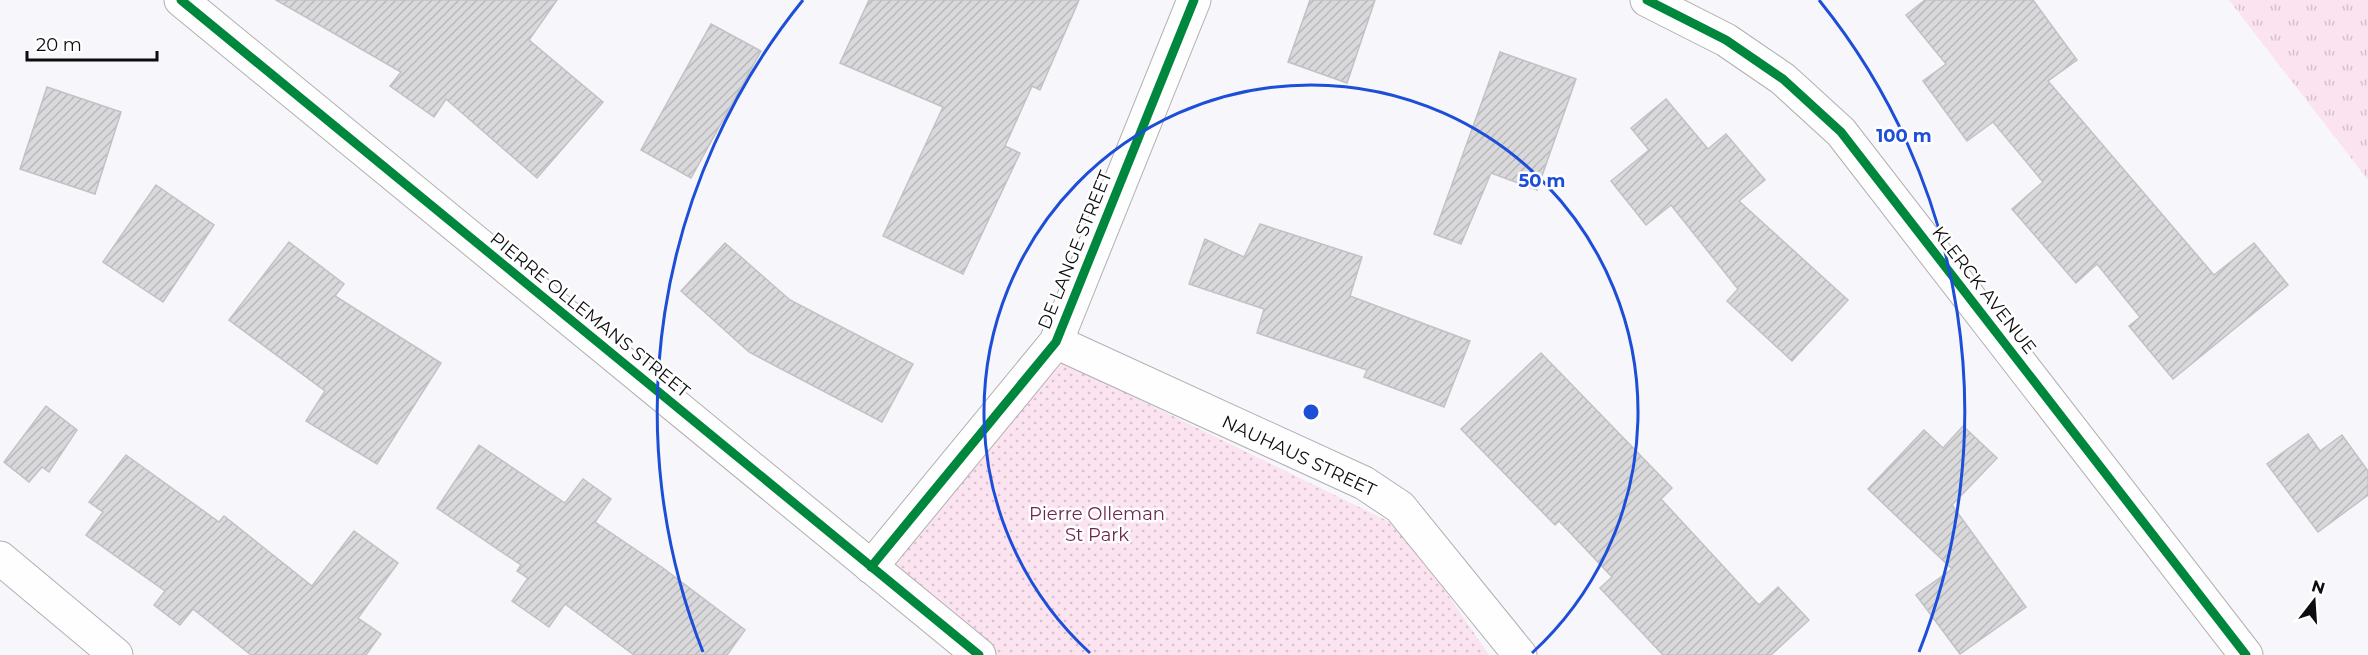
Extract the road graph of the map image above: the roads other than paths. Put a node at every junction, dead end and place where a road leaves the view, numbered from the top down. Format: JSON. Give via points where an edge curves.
{"nodes":[{"id":1,"x":181,"y":0,"type":"edge"},
{"id":2,"x":1194,"y":0,"type":"edge"},
{"id":3,"x":1647,"y":0,"type":"edge"},
{"id":4,"x":1056,"y":342,"type":"junction"},
{"id":5,"x":0,"y":558,"type":"edge"},
{"id":6,"x":871,"y":567,"type":"junction"},
{"id":7,"x":116,"y":655,"type":"edge"},
{"id":8,"x":979,"y":655,"type":"edge"},
{"id":9,"x":1520,"y":655,"type":"edge"},
{"id":10,"x":2246,"y":655,"type":"edge"}],
"edges":[{"from":1,"to":6,"type":"street","name":"PIERRE OLLEMANS STREET"},
{"from":2,"to":4,"type":"street","name":"DE LANGE STREET"},
{"from":3,"to":10,"type":"street","name":"KLERCK AVENUE","via":[[1726,40],[1783,79],[1841,132]]},
{"from":4,"to":6,"type":"street","name":"DE LANGE STREET"},
{"from":4,"to":9,"type":"street","name":"NAUHAUS STREET","via":[[1364,483],[1401,507]]},
{"from":5,"to":7,"type":"street"},
{"from":6,"to":8,"type":"street","name":"PIERRE OLLEMANS STREET"}]}
